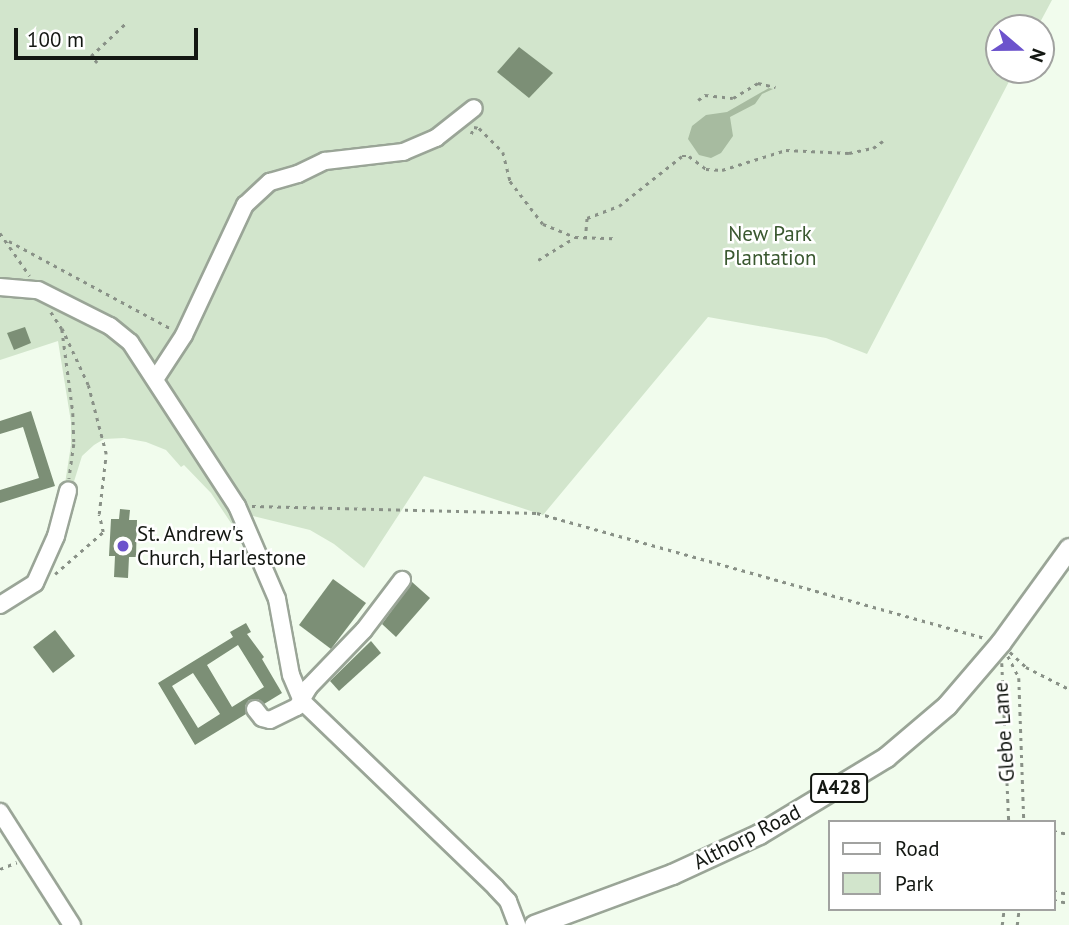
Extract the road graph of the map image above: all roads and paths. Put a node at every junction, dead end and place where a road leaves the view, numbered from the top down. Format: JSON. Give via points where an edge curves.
{"nodes":[{"id":1,"x":127,"y":22,"type":"dead end"},
{"id":2,"x":97,"y":63,"type":"dead end"},
{"id":3,"x":776,"y":87,"type":"dead end"},
{"id":4,"x":698,"y":100,"type":"dead end"},
{"id":5,"x":474,"y":108,"type":"dead end"},
{"id":6,"x":471,"y":134,"type":"dead end"},
{"id":7,"x":883,"y":141,"type":"dead end"},
{"id":8,"x":0,"y":233,"type":"edge"},
{"id":9,"x":575,"y":237,"type":"junction"},
{"id":10,"x":613,"y":238,"type":"dead end"},
{"id":11,"x":585,"y":239,"type":"junction"},
{"id":12,"x":9,"y":241,"type":"junction"},
{"id":13,"x":538,"y":260,"type":"dead end"},
{"id":14,"x":0,"y":287,"type":"edge"},
{"id":15,"x":38,"y":290,"type":"junction"},
{"id":16,"x":62,"y":329,"type":"junction"},
{"id":17,"x":184,"y":335,"type":"junction"},
{"id":18,"x":156,"y":378,"type":"junction"},
{"id":19,"x":68,"y":491,"type":"joint"},
{"id":20,"x":237,"y":506,"type":"junction"},
{"id":21,"x":1069,"y":548,"type":"edge"},
{"id":22,"x":402,"y":580,"type":"dead end"},
{"id":23,"x":35,"y":583,"type":"junction"},
{"id":24,"x":0,"y":605,"type":"edge"},
{"id":25,"x":1001,"y":642,"type":"junction"},
{"id":26,"x":1069,"y":689,"type":"edge"},
{"id":27,"x":302,"y":701,"type":"junction"},
{"id":28,"x":255,"y":709,"type":"dead end"},
{"id":29,"x":0,"y":812,"type":"edge"},
{"id":30,"x":1009,"y":820,"type":"edge"},
{"id":31,"x":1024,"y":820,"type":"edge"},
{"id":32,"x":72,"y":925,"type":"edge"},
{"id":33,"x":517,"y":925,"type":"edge"},
{"id":34,"x":534,"y":925,"type":"edge"}],
"edges":[{"from":1,"to":2,"type":"path","via":[[91,56]]},
{"from":3,"to":4,"type":"path","via":[[758,83],[733,98],[705,95]]},
{"from":5,"to":17,"type":"street","via":[[436,138],[403,152],[325,161],[270,183],[245,205]]},
{"from":6,"to":9,"type":"path","via":[[474,127],[479,128],[503,152],[510,181],[543,224]]},
{"from":7,"to":11,"type":"path","via":[[849,153],[786,150],[722,170],[706,169],[682,156],[619,206],[587,218]]},
{"from":8,"to":12,"type":"path"},
{"from":9,"to":11,"type":"path"},
{"from":9,"to":13,"type":"path"},
{"from":10,"to":11,"type":"path"},
{"from":12,"to":15,"type":"path"},
{"from":12,"to":17,"type":"path"},
{"from":14,"to":15,"type":"street"},
{"from":15,"to":16,"type":"path"},
{"from":15,"to":18,"type":"street","via":[[110,326],[130,342]]},
{"from":16,"to":19,"type":"path","via":[[74,412]]},
{"from":16,"to":23,"type":"path","via":[[88,385],[104,439],[99,514],[103,532],[57,573]]},
{"from":17,"to":18,"type":"street"},
{"from":18,"to":20,"type":"street"},
{"from":19,"to":23,"type":"street","via":[[56,536]]},
{"from":20,"to":25,"type":"path","via":[[537,513]]},
{"from":20,"to":27,"type":"street","via":[[277,599],[291,675]]},
{"from":21,"to":25,"type":"main road","name":"Althorp Road","number":"A428"},
{"from":22,"to":27,"type":"street","via":[[364,630],[309,687]]},
{"from":23,"to":24,"type":"street"},
{"from":25,"to":26,"type":"path","via":[[1026,667]]},
{"from":25,"to":30,"type":"path"},
{"from":25,"to":31,"type":"path","name":"Glebe Lane","via":[[1019,678]]},
{"from":25,"to":34,"type":"main road","name":"Althorp Road","number":"A428","via":[[947,705],[886,757],[824,797],[759,834],[672,874]]},
{"from":27,"to":28,"type":"street","via":[[291,712],[270,720]]},
{"from":27,"to":33,"type":"street","via":[[496,888],[508,901]]},
{"from":29,"to":32,"type":"street"}]}
